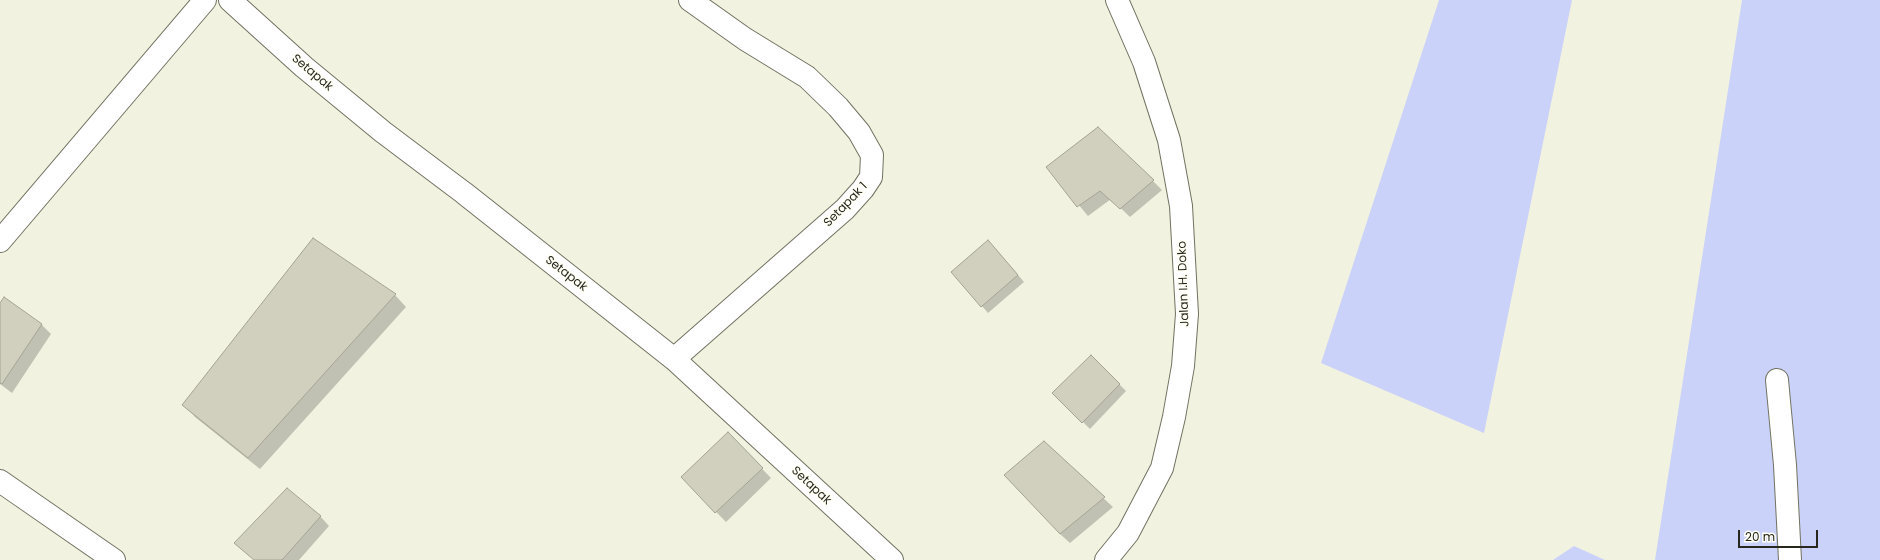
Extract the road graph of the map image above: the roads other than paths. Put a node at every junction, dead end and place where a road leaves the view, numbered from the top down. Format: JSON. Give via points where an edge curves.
{"nodes":[{"id":1,"x":205,"y":0,"type":"edge"},
{"id":2,"x":230,"y":0,"type":"edge"},
{"id":3,"x":690,"y":0,"type":"edge"},
{"id":4,"x":1116,"y":0,"type":"edge"},
{"id":5,"x":0,"y":241,"type":"edge"},
{"id":6,"x":674,"y":359,"type":"junction"},
{"id":7,"x":1777,"y":380,"type":"dead end"},
{"id":8,"x":0,"y":481,"type":"edge"},
{"id":9,"x":114,"y":560,"type":"edge"},
{"id":10,"x":892,"y":560,"type":"edge"},
{"id":11,"x":1106,"y":560,"type":"edge"},
{"id":12,"x":1790,"y":560,"type":"edge"}],
"edges":[{"from":1,"to":5,"type":"street"},
{"from":2,"to":6,"type":"street","name":"Setapak","via":[[383,132]]},
{"from":3,"to":6,"type":"street","name":"Setapak 1","via":[[745,39],[808,77],[859,132],[872,155],[871,177],[845,209]]},
{"from":4,"to":11,"type":"street","name":"Jalan I.H. Doko","via":[[1144,62],[1169,140],[1181,206],[1186,314],[1183,366],[1162,468],[1128,533]]},
{"from":6,"to":10,"type":"street","name":"Setapak"},
{"from":7,"to":12,"type":"street"},
{"from":8,"to":9,"type":"street"}]}
